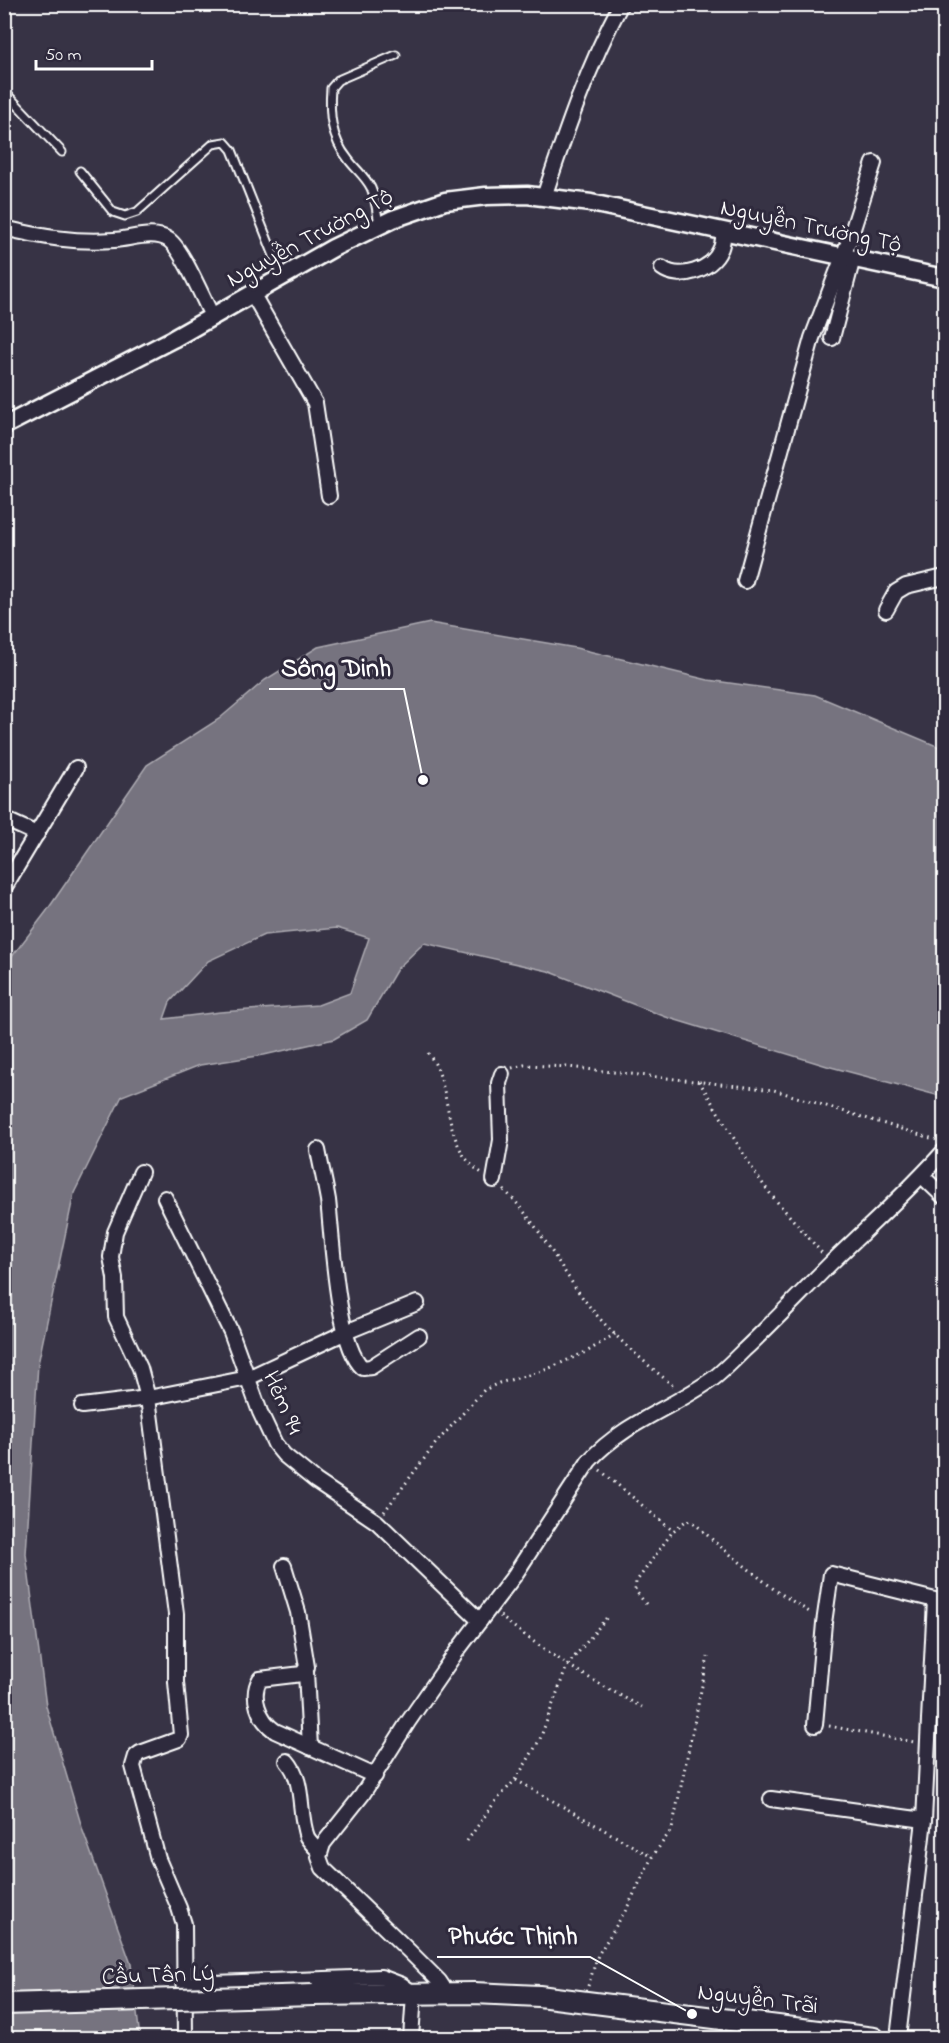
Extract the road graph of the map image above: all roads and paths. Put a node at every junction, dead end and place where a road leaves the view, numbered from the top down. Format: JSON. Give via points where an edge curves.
{"nodes":[{"id":1,"x":621,"y":4,"type":"edge"},
{"id":2,"x":396,"y":55,"type":"dead end"},
{"id":3,"x":4,"y":91,"type":"edge"},
{"id":4,"x":62,"y":152,"type":"dead end"},
{"id":5,"x":874,"y":163,"type":"dead end"},
{"id":6,"x":80,"y":171,"type":"dead end"},
{"id":7,"x":544,"y":197,"type":"junction"},
{"id":8,"x":379,"y":225,"type":"junction"},
{"id":9,"x":4,"y":228,"type":"edge"},
{"id":10,"x":724,"y":231,"type":"junction"},
{"id":11,"x":848,"y":257,"type":"junction"},
{"id":12,"x":662,"y":268,"type":"dead end"},
{"id":13,"x":282,"y":276,"type":"junction"},
{"id":14,"x":945,"y":278,"type":"edge"},
{"id":15,"x":252,"y":293,"type":"junction"},
{"id":16,"x":212,"y":316,"type":"junction"},
{"id":17,"x":832,"y":338,"type":"dead end"},
{"id":18,"x":4,"y":426,"type":"edge"},
{"id":19,"x":329,"y":496,"type":"dead end"},
{"id":20,"x":945,"y":577,"type":"edge"},
{"id":21,"x":745,"y":582,"type":"dead end"},
{"id":22,"x":886,"y":610,"type":"dead end"},
{"id":23,"x":76,"y":768,"type":"dead end"},
{"id":24,"x":4,"y":819,"type":"edge"},
{"id":25,"x":37,"y":834,"type":"junction"},
{"id":26,"x":4,"y":888,"type":"edge"},
{"id":27,"x":428,"y":1053,"type":"dead end"},
{"id":28,"x":502,"y":1074,"type":"joint"},
{"id":29,"x":698,"y":1081,"type":"junction"},
{"id":30,"x":945,"y":1143,"type":"edge"},
{"id":31,"x":318,"y":1150,"type":"dead end"},
{"id":32,"x":945,"y":1151,"type":"edge"},
{"id":33,"x":141,"y":1173,"type":"dead end"},
{"id":34,"x":922,"y":1176,"type":"junction"},
{"id":35,"x":494,"y":1180,"type":"junction"},
{"id":36,"x":945,"y":1197,"type":"edge"},
{"id":37,"x":165,"y":1198,"type":"dead end"},
{"id":38,"x":831,"y":1263,"type":"junction"},
{"id":39,"x":417,"y":1302,"type":"dead end"},
{"id":40,"x":346,"y":1332,"type":"junction"},
{"id":41,"x":615,"y":1334,"type":"junction"},
{"id":42,"x":419,"y":1336,"type":"dead end"},
{"id":43,"x":248,"y":1378,"type":"junction"},
{"id":44,"x":686,"y":1396,"type":"junction"},
{"id":45,"x":148,"y":1398,"type":"junction"},
{"id":46,"x":82,"y":1406,"type":"dead end"},
{"id":47,"x":589,"y":1461,"type":"junction"},
{"id":48,"x":377,"y":1522,"type":"junction"},
{"id":49,"x":673,"y":1531,"type":"junction"},
{"id":50,"x":284,"y":1566,"type":"dead end"},
{"id":51,"x":646,"y":1604,"type":"dead end"},
{"id":52,"x":490,"y":1607,"type":"junction"},
{"id":53,"x":608,"y":1616,"type":"dead end"},
{"id":54,"x":480,"y":1621,"type":"junction"},
{"id":55,"x":824,"y":1623,"type":"junction"},
{"id":56,"x":708,"y":1657,"type":"dead end"},
{"id":57,"x":567,"y":1666,"type":"junction"},
{"id":58,"x":306,"y":1672,"type":"junction"},
{"id":59,"x":642,"y":1707,"type":"dead end"},
{"id":60,"x":815,"y":1725,"type":"joint"},
{"id":61,"x":928,"y":1745,"type":"junction"},
{"id":62,"x":310,"y":1747,"type":"junction"},
{"id":63,"x":287,"y":1761,"type":"dead end"},
{"id":64,"x":375,"y":1776,"type":"junction"},
{"id":65,"x":515,"y":1780,"type":"junction"},
{"id":66,"x":771,"y":1799,"type":"dead end"},
{"id":67,"x":924,"y":1820,"type":"junction"},
{"id":68,"x":466,"y":1841,"type":"dead end"},
{"id":69,"x":320,"y":1852,"type":"junction"},
{"id":70,"x":652,"y":1857,"type":"junction"},
{"id":71,"x":185,"y":1984,"type":"junction"},
{"id":72,"x":447,"y":1993,"type":"junction"},
{"id":73,"x":414,"y":1994,"type":"junction"},
{"id":74,"x":313,"y":1995,"type":"joint"},
{"id":75,"x":585,"y":2002,"type":"junction"},
{"id":76,"x":4,"y":2004,"type":"edge"},
{"id":77,"x":185,"y":2038,"type":"edge"},
{"id":78,"x":411,"y":2038,"type":"edge"},
{"id":79,"x":874,"y":2038,"type":"edge"},
{"id":80,"x":898,"y":2038,"type":"edge"}],
"edges":[{"from":1,"to":7,"type":"street","via":[[582,89]]},
{"from":2,"to":8,"type":"lane","via":[[338,80],[331,88],[330,117],[335,138],[372,190]]},
{"from":3,"to":4,"type":"lane"},
{"from":5,"to":11,"type":"street"},
{"from":6,"to":13,"type":"lane","via":[[113,212],[125,216],[137,212],[213,144],[225,142],[232,150]]},
{"from":7,"to":8,"type":"street","name":"Nguyễn Trường Tộ","via":[[486,196],[445,201]]},
{"from":7,"to":10,"type":"street","name":"Nguyễn Trường Tộ"},
{"from":8,"to":13,"type":"street","name":"Nguyễn Trường Tộ"},
{"from":9,"to":16,"type":"street","via":[[78,241],[152,236],[166,239],[182,258]]},
{"from":10,"to":11,"type":"street","name":"Nguyễn Trường Tộ"},
{"from":10,"to":12,"type":"street","via":[[721,249],[705,266],[683,275]]},
{"from":11,"to":14,"type":"street","name":"Nguyễn Trường Tộ"},
{"from":11,"to":17,"type":"street"},
{"from":11,"to":21,"type":"street","via":[[812,338]]},
{"from":13,"to":15,"type":"street","name":"Nguyễn Trường Tộ"},
{"from":15,"to":16,"type":"street","name":"Nguyễn Trường Tộ"},
{"from":15,"to":19,"type":"street","via":[[315,403]]},
{"from":16,"to":18,"type":"street","name":"Nguyễn Trường Tộ"},
{"from":20,"to":22,"type":"street","via":[[906,586],[896,592]]},
{"from":23,"to":25,"type":"street"},
{"from":24,"to":25,"type":"street"},
{"from":25,"to":26,"type":"street"},
{"from":27,"to":35,"type":"path","via":[[438,1070],[460,1152],[472,1167]]},
{"from":28,"to":29,"type":"path","via":[[517,1066],[537,1065]]},
{"from":28,"to":35,"type":"street","via":[[501,1140]]},
{"from":29,"to":30,"type":"path","via":[[774,1090]]},
{"from":29,"to":38,"type":"path","via":[[757,1176]]},
{"from":31,"to":40,"type":"street"},
{"from":32,"to":34,"type":"street"},
{"from":33,"to":45,"type":"street","via":[[116,1232],[111,1257],[116,1317],[140,1368]]},
{"from":34,"to":36,"type":"street"},
{"from":34,"to":38,"type":"street"},
{"from":35,"to":41,"type":"path","via":[[525,1213],[583,1299]]},
{"from":37,"to":43,"type":"street","name":"Hẻm 94","via":[[231,1332]]},
{"from":38,"to":44,"type":"street","via":[[715,1377]]},
{"from":39,"to":40,"type":"street"},
{"from":40,"to":42,"type":"street","via":[[356,1359],[367,1369]]},
{"from":40,"to":43,"type":"street"},
{"from":41,"to":44,"type":"path"},
{"from":41,"to":48,"type":"path","via":[[543,1371],[484,1390],[436,1443]]},
{"from":43,"to":45,"type":"street"},
{"from":43,"to":48,"type":"street","name":"Hẻm 94","via":[[267,1427],[284,1455]]},
{"from":44,"to":47,"type":"street","via":[[625,1430]]},
{"from":45,"to":46,"type":"street"},
{"from":45,"to":71,"type":"street","via":[[176,1614],[181,1735],[140,1753],[133,1766],[158,1859],[183,1917]]},
{"from":47,"to":49,"type":"path"},
{"from":47,"to":52,"type":"street"},
{"from":48,"to":54,"type":"street","name":"Hẻm 94"},
{"from":49,"to":51,"type":"path","via":[[636,1582],[635,1590]]},
{"from":49,"to":55,"type":"path","via":[[687,1520],[693,1522],[776,1590]]},
{"from":50,"to":58,"type":"street","via":[[301,1629]]},
{"from":52,"to":54,"type":"street"},
{"from":52,"to":57,"type":"path"},
{"from":53,"to":57,"type":"path"},
{"from":54,"to":64,"type":"street"},
{"from":55,"to":60,"type":"street"},
{"from":55,"to":61,"type":"street","via":[[831,1574],[935,1600]]},
{"from":56,"to":70,"type":"path","via":[[675,1820]]},
{"from":57,"to":59,"type":"path"},
{"from":57,"to":65,"type":"path","via":[[540,1739]]},
{"from":58,"to":62,"type":"street"},
{"from":58,"to":62,"type":"street","via":[[262,1677],[256,1695],[259,1712],[269,1727]]},
{"from":60,"to":61,"type":"path"},
{"from":61,"to":67,"type":"street"},
{"from":62,"to":64,"type":"street"},
{"from":63,"to":69,"type":"street","via":[[296,1778],[308,1839]]},
{"from":64,"to":69,"type":"street"},
{"from":65,"to":68,"type":"path"},
{"from":65,"to":70,"type":"path"},
{"from":66,"to":67,"type":"street"},
{"from":67,"to":80,"type":"street"},
{"from":69,"to":72,"type":"street","via":[[323,1868],[439,1980]]},
{"from":70,"to":75,"type":"path","via":[[598,1955]]},
{"from":71,"to":73,"type":"street","via":[[381,1977]]},
{"from":71,"to":77,"type":"street"},
{"from":72,"to":73,"type":"main road","name":"Nguyễn Trãi"},
{"from":72,"to":75,"type":"main road","name":"Nguyễn Trãi"},
{"from":73,"to":74,"type":"main road","name":"Nguyễn Trãi"},
{"from":73,"to":78,"type":"street"},
{"from":74,"to":76,"type":"main road","name":"Cầu Tân Lý","bridge":true},
{"from":75,"to":79,"type":"main road","name":"Nguyễn Trãi"}]}
